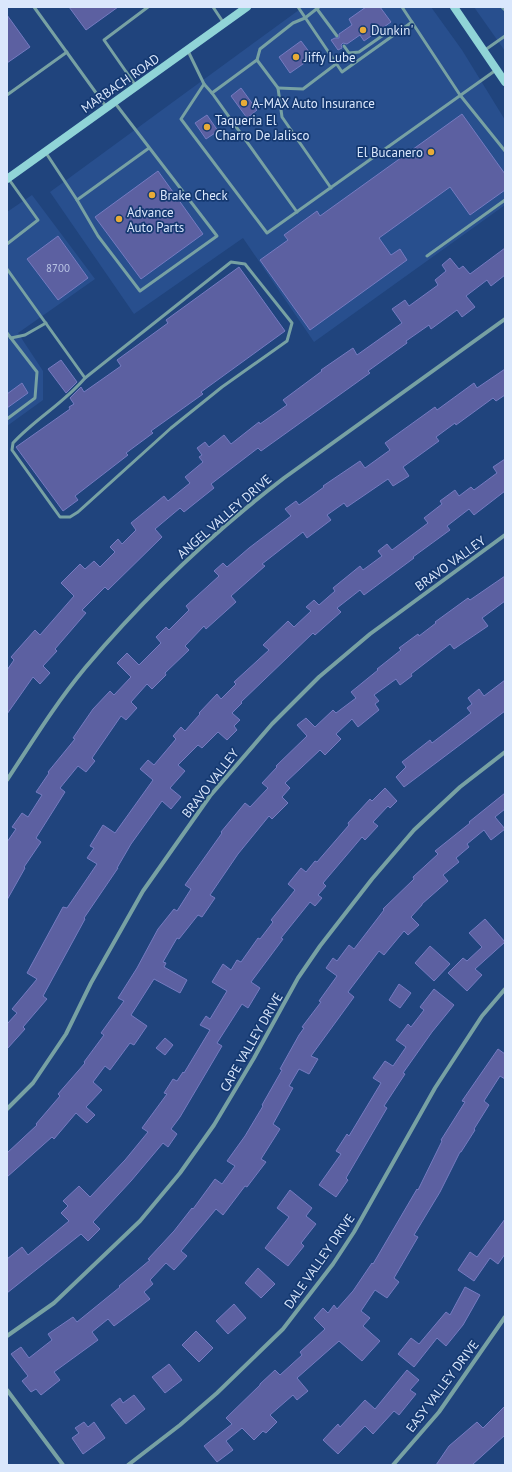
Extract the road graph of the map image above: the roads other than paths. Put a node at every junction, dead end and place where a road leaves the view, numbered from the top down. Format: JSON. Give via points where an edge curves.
{"nodes":[{"id":1,"x":34,"y":7,"type":"edge"},
{"id":2,"x":148,"y":7,"type":"edge"},
{"id":3,"x":213,"y":7,"type":"edge"},
{"id":4,"x":247,"y":7,"type":"edge"},
{"id":5,"x":298,"y":7,"type":"edge"},
{"id":6,"x":402,"y":7,"type":"edge"},
{"id":7,"x":454,"y":7,"type":"edge"},
{"id":8,"x":502,"y":7,"type":"edge"},
{"id":9,"x":318,"y":8,"type":"edge"},
{"id":10,"x":505,"y":10,"type":"edge"},
{"id":11,"x":305,"y":18,"type":"junction"},
{"id":12,"x":412,"y":22,"type":"junction"},
{"id":13,"x":224,"y":24,"type":"junction"},
{"id":14,"x":404,"y":28,"type":"junction"},
{"id":15,"x":336,"y":36,"type":"dead end"},
{"id":16,"x":505,"y":36,"type":"edge"},
{"id":17,"x":344,"y":46,"type":"dead end"},
{"id":18,"x":188,"y":50,"type":"junction"},
{"id":19,"x":484,"y":51,"type":"junction"},
{"id":20,"x":67,"y":52,"type":"junction"},
{"id":21,"x":257,"y":60,"type":"junction"},
{"id":22,"x":336,"y":64,"type":"junction"},
{"id":23,"x":497,"y":70,"type":"junction"},
{"id":24,"x":505,"y":82,"type":"edge"},
{"id":25,"x":204,"y":84,"type":"junction"},
{"id":26,"x":136,"y":86,"type":"junction"},
{"id":27,"x":278,"y":88,"type":"junction"},
{"id":28,"x":212,"y":93,"type":"junction"},
{"id":29,"x":7,"y":95,"type":"edge"},
{"id":30,"x":460,"y":95,"type":"junction"},
{"id":31,"x":114,"y":102,"type":"junction"},
{"id":32,"x":107,"y":108,"type":"junction"},
{"id":33,"x":149,"y":148,"type":"junction"},
{"id":34,"x":45,"y":151,"type":"junction"},
{"id":35,"x":505,"y":151,"type":"edge"},
{"id":36,"x":7,"y":178,"type":"edge"},
{"id":37,"x":331,"y":188,"type":"junction"},
{"id":38,"x":77,"y":200,"type":"junction"},
{"id":39,"x":505,"y":200,"type":"edge"},
{"id":40,"x":297,"y":212,"type":"junction"},
{"id":41,"x":7,"y":244,"type":"edge"},
{"id":42,"x":427,"y":256,"type":"dead end"},
{"id":43,"x":7,"y":269,"type":"edge"},
{"id":44,"x":505,"y":319,"type":"edge"},
{"id":45,"x":46,"y":323,"type":"junction"},
{"id":46,"x":7,"y":333,"type":"edge"},
{"id":47,"x":11,"y":338,"type":"junction"},
{"id":48,"x":85,"y":378,"type":"junction"},
{"id":49,"x":7,"y":419,"type":"edge"},
{"id":50,"x":505,"y":535,"type":"edge"},
{"id":51,"x":505,"y":752,"type":"edge"},
{"id":52,"x":7,"y":780,"type":"edge"},
{"id":53,"x":505,"y":989,"type":"edge"},
{"id":54,"x":7,"y":1110,"type":"edge"},
{"id":55,"x":505,"y":1316,"type":"edge"},
{"id":56,"x":7,"y":1336,"type":"edge"},
{"id":57,"x":7,"y":1390,"type":"edge"},
{"id":58,"x":63,"y":1465,"type":"edge"},
{"id":59,"x":128,"y":1465,"type":"edge"},
{"id":60,"x":393,"y":1465,"type":"edge"}],
"edges":[{"from":1,"to":20,"type":"lane"},
{"from":2,"to":26,"type":"lane","via":[[104,40]]},
{"from":3,"to":13,"type":"lane"},
{"from":4,"to":13,"type":"main road","name":"MARBACH ROAD"},
{"from":5,"to":11,"type":"lane"},
{"from":6,"to":12,"type":"lane"},
{"from":7,"to":19,"type":"main road"},
{"from":8,"to":10,"type":"lane"},
{"from":9,"to":11,"type":"lane"},
{"from":9,"to":15,"type":"lane"},
{"from":11,"to":21,"type":"lane","via":[[260,49]]},
{"from":11,"to":22,"type":"lane"},
{"from":12,"to":14,"type":"lane"},
{"from":12,"to":30,"type":"lane"},
{"from":13,"to":18,"type":"main road","name":"MARBACH ROAD"},
{"from":14,"to":17,"type":"lane","via":[[392,29],[359,52],[349,53]]},
{"from":14,"to":22,"type":"lane","via":[[342,72]]},
{"from":16,"to":19,"type":"lane"},
{"from":18,"to":25,"type":"lane"},
{"from":18,"to":26,"type":"main road","name":"MARBACH ROAD"},
{"from":19,"to":23,"type":"main road"},
{"from":20,"to":29,"type":"lane"},
{"from":20,"to":32,"type":"lane"},
{"from":21,"to":27,"type":"lane"},
{"from":21,"to":28,"type":"lane"},
{"from":22,"to":27,"type":"lane","via":[[303,89]]},
{"from":23,"to":24,"type":"main road"},
{"from":23,"to":30,"type":"lane"},
{"from":25,"to":28,"type":"lane"},
{"from":25,"to":40,"type":"lane","via":[[182,119],[267,233]]},
{"from":26,"to":31,"type":"main road","name":"MARBACH ROAD"},
{"from":27,"to":37,"type":"lane","via":[[282,118]]},
{"from":28,"to":40,"type":"lane"},
{"from":30,"to":35,"type":"lane"},
{"from":30,"to":37,"type":"lane"},
{"from":31,"to":32,"type":"main road","name":"MARBACH ROAD"},
{"from":31,"to":33,"type":"lane"},
{"from":32,"to":34,"type":"main road","name":"MARBACH ROAD"},
{"from":33,"to":38,"type":"lane"},
{"from":33,"to":38,"type":"lane","via":[[217,236],[140,291],[98,236]]},
{"from":34,"to":36,"type":"main road","name":"MARBACH ROAD"},
{"from":34,"to":38,"type":"lane"},
{"from":36,"to":41,"type":"lane","via":[[38,220]]},
{"from":37,"to":40,"type":"lane"},
{"from":39,"to":42,"type":"lane"},
{"from":43,"to":45,"type":"lane"},
{"from":44,"to":52,"type":"street","name":"ANGEL VALLEY DRIVE","via":[[284,478],[192,555],[85,668]]},
{"from":45,"to":47,"type":"lane","via":[[26,335]]},
{"from":45,"to":48,"type":"lane"},
{"from":46,"to":47,"type":"lane"},
{"from":47,"to":49,"type":"lane","via":[[37,372],[35,398]]},
{"from":48,"to":48,"type":"lane","via":[[73,392],[25,429],[13,443],[12,450],[60,517],[70,517],[78,512],[171,428],[286,341],[292,323],[245,264],[231,262]]},
{"from":50,"to":54,"type":"street","name":"BRAVO VALLEY","via":[[370,634],[319,677],[266,730],[210,796],[143,891],[91,983],[66,1034],[33,1083]]},
{"from":51,"to":56,"type":"street","name":"CAPE VALLEY DRIVE","via":[[460,787],[414,830],[372,879],[298,978],[214,1125],[180,1173],[140,1221],[54,1303]]},
{"from":53,"to":59,"type":"street","name":"DALE VALLEY DRIVE","via":[[482,1016],[435,1088],[354,1232],[283,1329],[217,1393]]},
{"from":55,"to":60,"type":"street","name":"EASY VALLEY DRIVE","via":[[439,1412]]},
{"from":57,"to":58,"type":"street"}]}
